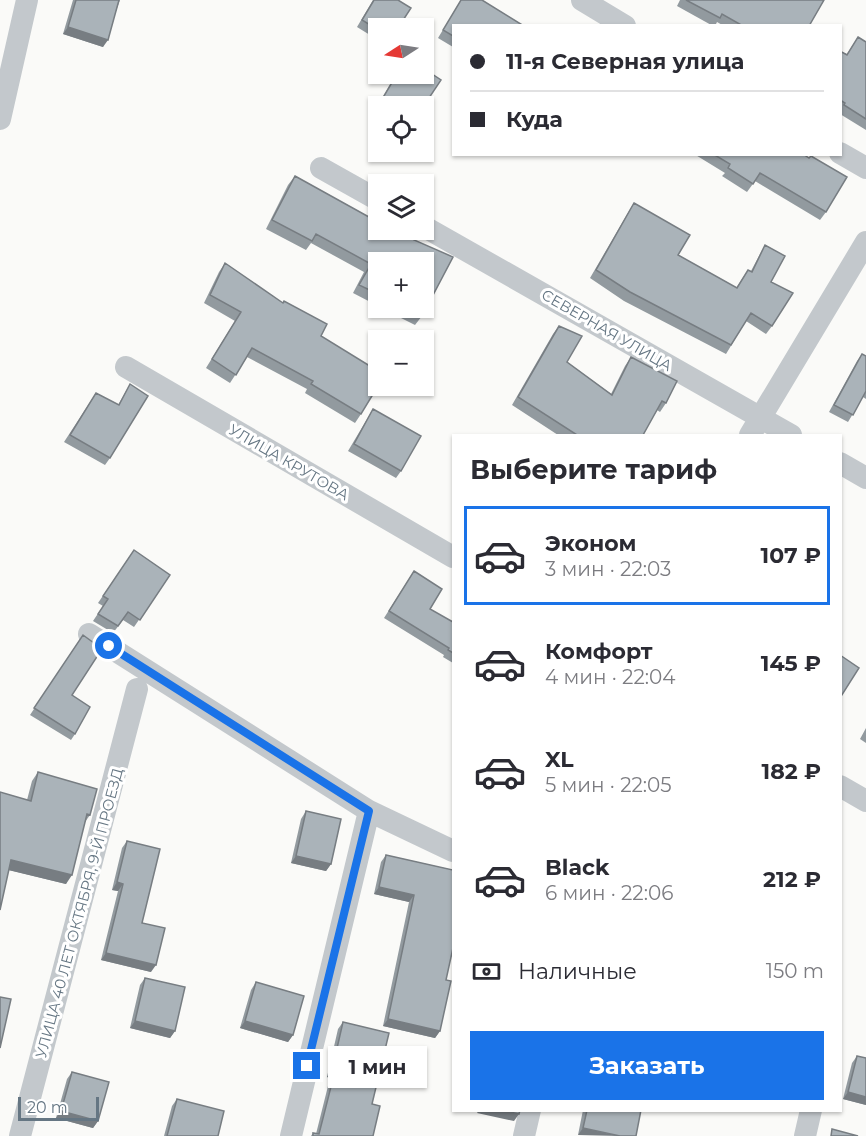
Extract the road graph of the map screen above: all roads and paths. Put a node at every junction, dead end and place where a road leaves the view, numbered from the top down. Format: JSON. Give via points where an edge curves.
{"nodes":[{"id":1,"x":27,"y":0,"type":"edge"},
{"id":2,"x":582,"y":0,"type":"edge"},
{"id":3,"x":622,"y":24,"type":"edge"},
{"id":4,"x":0,"y":119,"type":"edge"},
{"id":5,"x":842,"y":154,"type":"edge"},
{"id":6,"x":321,"y":168,"type":"dead end"},
{"id":7,"x":866,"y":168,"type":"edge"},
{"id":8,"x":368,"y":194,"type":"edge"},
{"id":9,"x":434,"y":233,"type":"edge"},
{"id":10,"x":866,"y":242,"type":"edge"},
{"id":11,"x":126,"y":367,"type":"dead end"},
{"id":12,"x":755,"y":426,"type":"edge"},
{"id":13,"x":786,"y":434,"type":"edge"},
{"id":14,"x":842,"y":464,"type":"edge"},
{"id":15,"x":866,"y":478,"type":"edge"},
{"id":16,"x":452,"y":556,"type":"edge"},
{"id":17,"x":89,"y":634,"type":"dead end"},
{"id":18,"x":137,"y":689,"type":"dead end"},
{"id":19,"x":842,"y":787,"type":"edge"},
{"id":20,"x":866,"y":801,"type":"edge"},
{"id":21,"x":369,"y":811,"type":"junction"},
{"id":22,"x":452,"y":851,"type":"edge"},
{"id":23,"x":530,"y":1112,"type":"edge"},
{"id":24,"x":811,"y":1112,"type":"edge"},
{"id":25,"x":20,"y":1136,"type":"edge"},
{"id":26,"x":291,"y":1136,"type":"edge"},
{"id":27,"x":524,"y":1136,"type":"edge"},
{"id":28,"x":805,"y":1136,"type":"edge"}],
"edges":[{"from":1,"to":4,"type":"street"},
{"from":2,"to":3,"type":"street"},
{"from":5,"to":7,"type":"street"},
{"from":6,"to":8,"type":"street"},
{"from":9,"to":12,"type":"street","name":"СЕВЕРНАЯ УЛИЦА"},
{"from":10,"to":12,"type":"street"},
{"from":11,"to":16,"type":"street","name":"УЛИЦА КРУТОВА"},
{"from":12,"to":13,"type":"street","name":"СЕВЕРНАЯ УЛИЦА"},
{"from":14,"to":15,"type":"street"},
{"from":17,"to":21,"type":"street"},
{"from":18,"to":25,"type":"street","name":"УЛИЦА 40 ЛЕТ ОКТЯБРЯ, 9-Й ПРОЕЗД"},
{"from":19,"to":20,"type":"street"},
{"from":21,"to":22,"type":"street"},
{"from":21,"to":26,"type":"street"},
{"from":23,"to":27,"type":"street"},
{"from":24,"to":28,"type":"street"}]}
